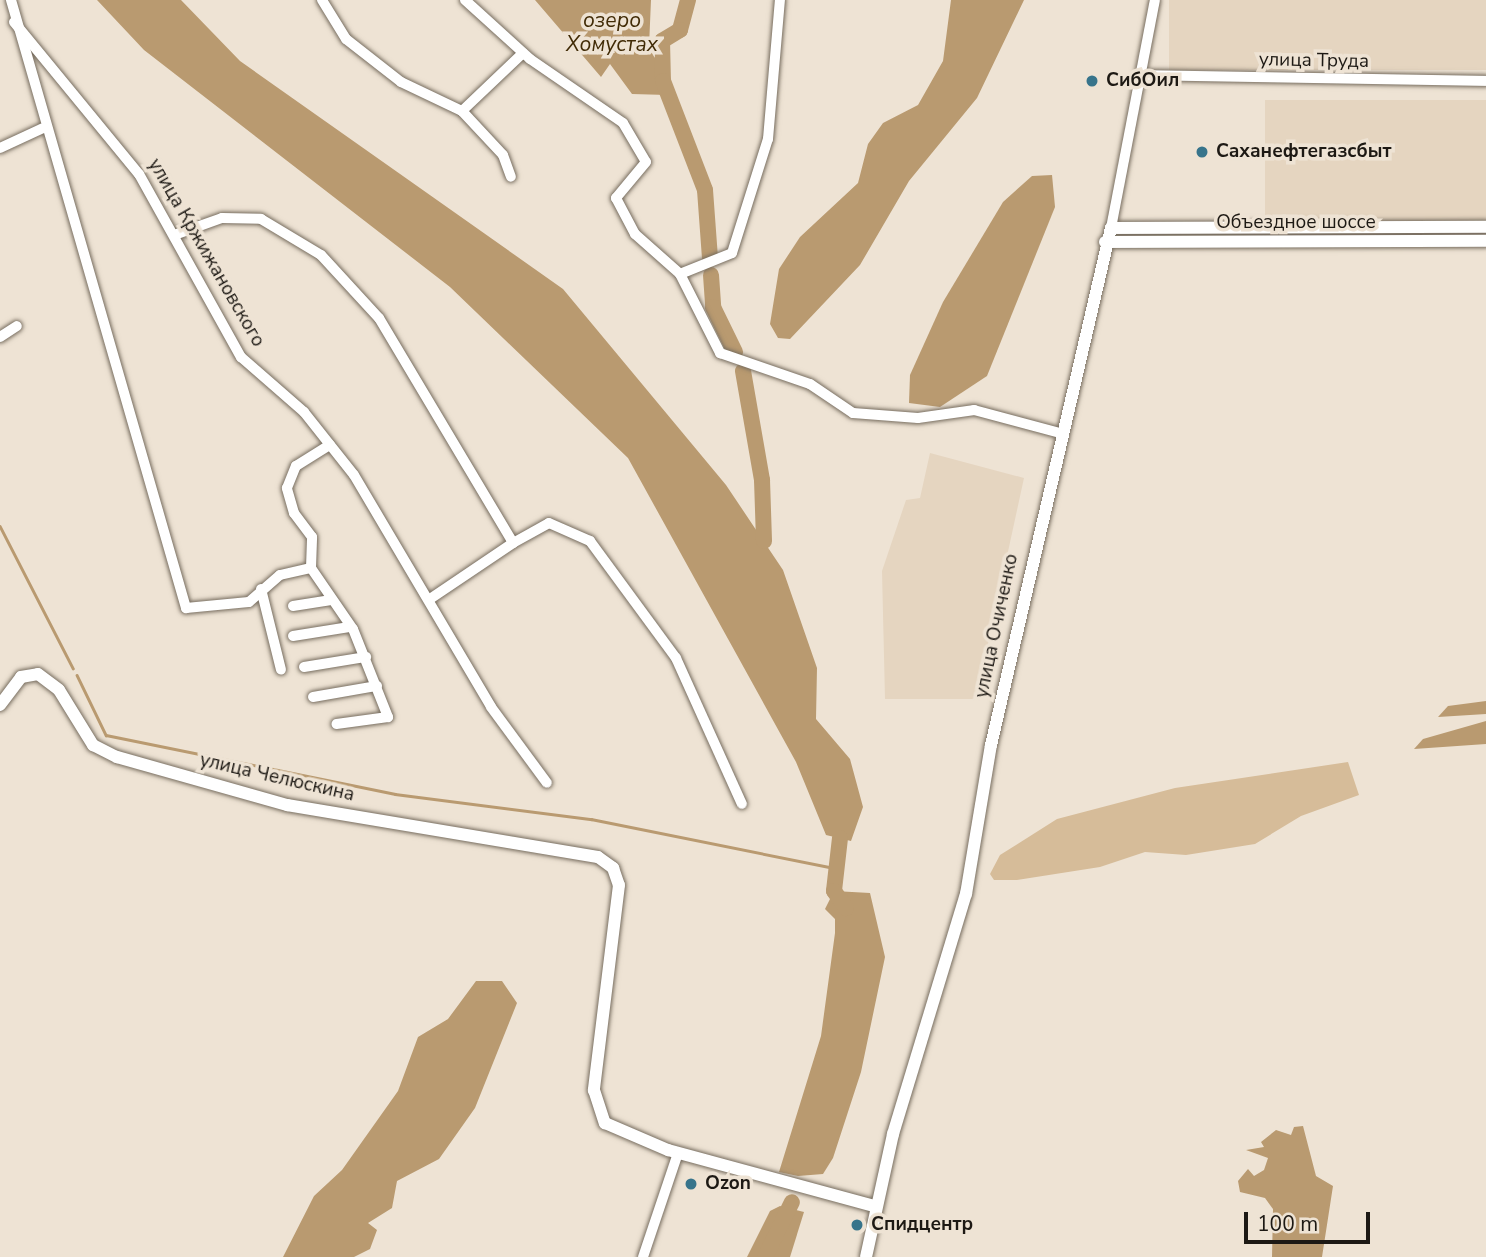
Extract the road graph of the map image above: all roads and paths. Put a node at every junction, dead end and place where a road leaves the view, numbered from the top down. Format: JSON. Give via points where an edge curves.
{"nodes":[{"id":1,"x":12,"y":0,"type":"edge"},
{"id":2,"x":321,"y":0,"type":"edge"},
{"id":3,"x":465,"y":0,"type":"edge"},
{"id":4,"x":780,"y":0,"type":"edge"},
{"id":5,"x":1154,"y":0,"type":"edge"},
{"id":6,"x":14,"y":22,"type":"junction"},
{"id":7,"x":523,"y":53,"type":"junction"},
{"id":8,"x":1141,"y":75,"type":"junction"},
{"id":9,"x":1486,"y":81,"type":"edge"},
{"id":10,"x":462,"y":111,"type":"junction"},
{"id":11,"x":43,"y":128,"type":"junction"},
{"id":12,"x":0,"y":148,"type":"edge"},
{"id":13,"x":511,"y":177,"type":"dead end"},
{"id":14,"x":1486,"y":227,"type":"edge"},
{"id":15,"x":1111,"y":228,"type":"junction"},
{"id":16,"x":177,"y":234,"type":"junction"},
{"id":17,"x":1486,"y":241,"type":"edge"},
{"id":18,"x":1105,"y":242,"type":"junction"},
{"id":19,"x":680,"y":274,"type":"junction"},
{"id":20,"x":17,"y":326,"type":"dead end"},
{"id":21,"x":0,"y":337,"type":"edge"},
{"id":22,"x":1060,"y":433,"type":"junction"},
{"id":23,"x":330,"y":444,"type":"junction"},
{"id":24,"x":513,"y":543,"type":"junction"},
{"id":25,"x":311,"y":568,"type":"junction"},
{"id":26,"x":261,"y":589,"type":"junction"},
{"id":27,"x":330,"y":600,"type":"junction"},
{"id":28,"x":430,"y":600,"type":"junction"},
{"id":29,"x":293,"y":606,"type":"dead end"},
{"id":30,"x":349,"y":627,"type":"junction"},
{"id":31,"x":293,"y":636,"type":"dead end"},
{"id":32,"x":366,"y":657,"type":"junction"},
{"id":33,"x":304,"y":667,"type":"dead end"},
{"id":34,"x":281,"y":670,"type":"dead end"},
{"id":35,"x":377,"y":686,"type":"junction"},
{"id":36,"x":313,"y":697,"type":"dead end"},
{"id":37,"x":0,"y":705,"type":"edge"},
{"id":38,"x":336,"y":724,"type":"dead end"},
{"id":39,"x":547,"y":783,"type":"dead end"},
{"id":40,"x":742,"y":804,"type":"dead end"},
{"id":41,"x":678,"y":1153,"type":"junction"},
{"id":42,"x":874,"y":1206,"type":"junction"},
{"id":43,"x":643,"y":1257,"type":"edge"},
{"id":44,"x":866,"y":1257,"type":"edge"}],
"edges":[{"from":1,"to":6,"type":"street"},
{"from":2,"to":10,"type":"street","via":[[346,39],[401,82]]},
{"from":3,"to":7,"type":"street"},
{"from":4,"to":19,"type":"street","via":[[768,139],[732,253]]},
{"from":5,"to":8,"type":"street","name":"улица Очиченко"},
{"from":6,"to":11,"type":"street"},
{"from":6,"to":16,"type":"street","name":"улица Кржижановского","via":[[125,154]]},
{"from":7,"to":10,"type":"street"},
{"from":7,"to":19,"type":"street","via":[[623,123],[646,162],[616,198],[635,234]]},
{"from":8,"to":9,"type":"street","name":"улица Труда"},
{"from":8,"to":15,"type":"street","name":"улица Очиченко"},
{"from":10,"to":13,"type":"street","via":[[503,155]]},
{"from":11,"to":12,"type":"street"},
{"from":11,"to":26,"type":"street","via":[[186,608],[249,602]]},
{"from":14,"to":15,"type":"street","name":"Объездное шоссе"},
{"from":15,"to":18,"type":"street","name":"улица Очиченко"},
{"from":16,"to":23,"type":"street","name":"улица Кржижановского","via":[[241,357]]},
{"from":16,"to":24,"type":"street","via":[[222,218],[261,219],[321,255],[379,317]]},
{"from":17,"to":18,"type":"street","name":"Объездное шоссе"},
{"from":18,"to":22,"type":"street","name":"улица Очиченко"},
{"from":19,"to":22,"type":"street","via":[[720,353],[810,384],[853,413],[918,418],[974,410]]},
{"from":20,"to":21,"type":"street"},
{"from":22,"to":42,"type":"street","name":"улица Очиченко","via":[[991,745],[966,894]]},
{"from":23,"to":25,"type":"street","via":[[296,466],[286,488],[294,513],[312,537]]},
{"from":23,"to":28,"type":"street","name":"улица Кржижановского"},
{"from":24,"to":28,"type":"street"},
{"from":24,"to":40,"type":"street","via":[[549,523],[590,541],[676,658]]},
{"from":25,"to":26,"type":"street","via":[[280,575]]},
{"from":25,"to":27,"type":"street"},
{"from":26,"to":34,"type":"street"},
{"from":27,"to":29,"type":"street"},
{"from":27,"to":30,"type":"street"},
{"from":28,"to":39,"type":"street","name":"улица Кржижановского","via":[[491,707]]},
{"from":30,"to":31,"type":"street"},
{"from":30,"to":32,"type":"street"},
{"from":32,"to":33,"type":"street"},
{"from":32,"to":35,"type":"street"},
{"from":35,"to":36,"type":"street"},
{"from":35,"to":38,"type":"street","via":[[388,717]]},
{"from":37,"to":41,"type":"street","name":"улица Челюскина","via":[[21,677],[38,674],[60,690],[93,745],[117,757],[286,804],[598,857],[613,868],[619,885],[597,1112],[617,1130]]},
{"from":41,"to":42,"type":"street"},
{"from":41,"to":43,"type":"street"},
{"from":42,"to":44,"type":"street","name":"улица Очиченко"}]}
